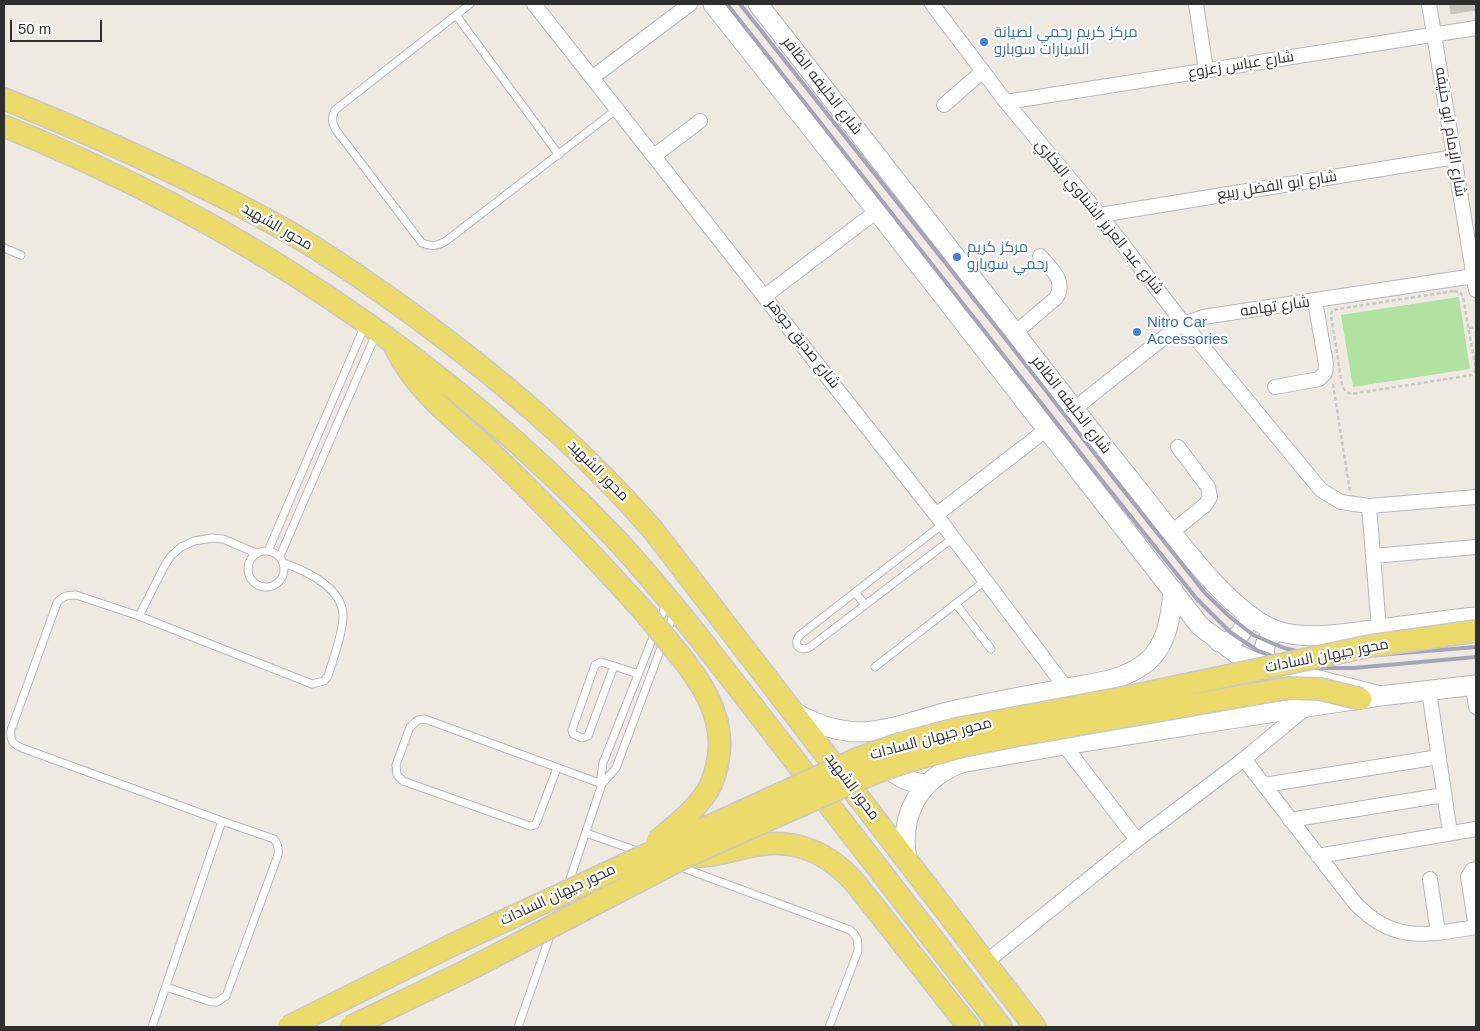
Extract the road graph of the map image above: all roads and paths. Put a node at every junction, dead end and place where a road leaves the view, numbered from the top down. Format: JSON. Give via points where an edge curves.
{"nodes":[{"id":1,"x":470,"y":4,"type":"edge"},
{"id":2,"x":534,"y":4,"type":"edge"},
{"id":3,"x":690,"y":4,"type":"edge"},
{"id":4,"x":713,"y":4,"type":"edge"},
{"id":5,"x":758,"y":4,"type":"edge"},
{"id":6,"x":932,"y":4,"type":"edge"},
{"id":7,"x":1196,"y":4,"type":"edge"},
{"id":8,"x":1429,"y":4,"type":"edge"},
{"id":9,"x":456,"y":16,"type":"junction"},
{"id":10,"x":1476,"y":28,"type":"edge"},
{"id":11,"x":1434,"y":35,"type":"junction"},
{"id":12,"x":1206,"y":70,"type":"junction"},
{"id":13,"x":983,"y":71,"type":"junction"},
{"id":14,"x":593,"y":77,"type":"junction"},
{"id":15,"x":4,"y":99,"type":"edge"},
{"id":16,"x":1006,"y":102,"type":"junction"},
{"id":17,"x":944,"y":105,"type":"dead end"},
{"id":18,"x":617,"y":109,"type":"junction"},
{"id":19,"x":700,"y":121,"type":"dead end"},
{"id":20,"x":4,"y":126,"type":"edge"},
{"id":21,"x":558,"y":155,"type":"junction"},
{"id":22,"x":654,"y":156,"type":"junction"},
{"id":23,"x":1454,"y":157,"type":"junction"},
{"id":24,"x":877,"y":211,"type":"junction"},
{"id":25,"x":1100,"y":215,"type":"junction"},
{"id":26,"x":4,"y":248,"type":"edge"},
{"id":27,"x":21,"y":255,"type":"dead end"},
{"id":28,"x":1040,"y":256,"type":"dead end"},
{"id":29,"x":1474,"y":276,"type":"junction"},
{"id":30,"x":1476,"y":290,"type":"edge"},
{"id":31,"x":766,"y":296,"type":"junction"},
{"id":32,"x":1315,"y":301,"type":"junction"},
{"id":33,"x":1184,"y":324,"type":"junction"},
{"id":34,"x":1476,"y":327,"type":"edge"},
{"id":35,"x":1469,"y":328,"type":"junction"},
{"id":36,"x":378,"y":331,"type":"junction"},
{"id":37,"x":1015,"y":334,"type":"junction"},
{"id":38,"x":1326,"y":368,"type":"junction"},
{"id":39,"x":1275,"y":387,"type":"dead end"},
{"id":40,"x":1074,"y":409,"type":"junction"},
{"id":41,"x":1047,"y":429,"type":"junction"},
{"id":42,"x":1178,"y":446,"type":"dead end"},
{"id":43,"x":1476,"y":497,"type":"edge"},
{"id":44,"x":1352,"y":504,"type":"junction"},
{"id":45,"x":1369,"y":506,"type":"junction"},
{"id":46,"x":940,"y":520,"type":"junction"},
{"id":47,"x":1172,"y":532,"type":"junction"},
{"id":48,"x":953,"y":538,"type":"junction"},
{"id":49,"x":1476,"y":547,"type":"edge"},
{"id":50,"x":268,"y":550,"type":"junction"},
{"id":51,"x":256,"y":553,"type":"junction"},
{"id":52,"x":280,"y":556,"type":"junction"},
{"id":53,"x":1374,"y":556,"type":"junction"},
{"id":54,"x":284,"y":563,"type":"junction"},
{"id":55,"x":986,"y":580,"type":"junction"},
{"id":56,"x":1173,"y":590,"type":"junction"},
{"id":57,"x":856,"y":592,"type":"junction"},
{"id":58,"x":672,"y":603,"type":"junction"},
{"id":59,"x":956,"y":604,"type":"junction"},
{"id":60,"x":865,"y":605,"type":"junction"},
{"id":61,"x":1246,"y":612,"type":"junction"},
{"id":62,"x":139,"y":616,"type":"junction"},
{"id":63,"x":1476,"y":617,"type":"edge"},
{"id":64,"x":1379,"y":629,"type":"junction"},
{"id":65,"x":1278,"y":631,"type":"junction"},
{"id":66,"x":1476,"y":631,"type":"edge"},
{"id":67,"x":1219,"y":642,"type":"junction"},
{"id":68,"x":991,"y":649,"type":"dead end"},
{"id":69,"x":614,"y":666,"type":"junction"},
{"id":70,"x":875,"y":667,"type":"dead end"},
{"id":71,"x":1272,"y":668,"type":"junction"},
{"id":72,"x":638,"y":674,"type":"junction"},
{"id":73,"x":1475,"y":686,"type":"edge"},
{"id":74,"x":1066,"y":688,"type":"junction"},
{"id":75,"x":1429,"y":691,"type":"junction"},
{"id":76,"x":1371,"y":698,"type":"junction"},
{"id":77,"x":1307,"y":707,"type":"junction"},
{"id":78,"x":1476,"y":707,"type":"edge"},
{"id":79,"x":794,"y":712,"type":"junction"},
{"id":80,"x":874,"y":731,"type":"junction"},
{"id":81,"x":1064,"y":745,"type":"junction"},
{"id":82,"x":1438,"y":757,"type":"junction"},
{"id":83,"x":1244,"y":759,"type":"junction"},
{"id":84,"x":557,"y":768,"type":"junction"},
{"id":85,"x":602,"y":784,"type":"junction"},
{"id":86,"x":927,"y":784,"type":"junction"},
{"id":87,"x":1264,"y":785,"type":"junction"},
{"id":88,"x":1444,"y":794,"type":"junction"},
{"id":89,"x":1290,"y":820,"type":"junction"},
{"id":90,"x":222,"y":822,"type":"junction"},
{"id":91,"x":1476,"y":829,"type":"edge"},
{"id":92,"x":586,"y":832,"type":"junction"},
{"id":93,"x":1450,"y":833,"type":"junction"},
{"id":94,"x":1137,"y":840,"type":"junction"},
{"id":95,"x":687,"y":856,"type":"junction"},
{"id":96,"x":1318,"y":856,"type":"junction"},
{"id":97,"x":907,"y":859,"type":"junction"},
{"id":98,"x":633,"y":861,"type":"junction"},
{"id":99,"x":1476,"y":869,"type":"edge"},
{"id":100,"x":1430,"y":879,"type":"dead end"},
{"id":101,"x":560,"y":907,"type":"dead end"},
{"id":102,"x":557,"y":916,"type":"dead end"},
{"id":103,"x":1476,"y":927,"type":"edge"},
{"id":104,"x":1438,"y":933,"type":"junction"},
{"id":105,"x":986,"y":962,"type":"junction"},
{"id":106,"x":166,"y":987,"type":"junction"},
{"id":107,"x":152,"y":1027,"type":"edge"},
{"id":108,"x":288,"y":1027,"type":"edge"},
{"id":109,"x":350,"y":1027,"type":"edge"},
{"id":110,"x":518,"y":1027,"type":"edge"},
{"id":111,"x":829,"y":1027,"type":"edge"},
{"id":112,"x":969,"y":1027,"type":"edge"},
{"id":113,"x":1001,"y":1027,"type":"edge"},
{"id":114,"x":1035,"y":1027,"type":"edge"}],
"edges":[{"from":1,"to":9,"type":"lane"},
{"from":2,"to":14,"type":"street","name":"شارع صديق جوهر"},
{"from":3,"to":14,"type":"street"},
{"from":4,"to":24,"type":"street"},
{"from":5,"to":37,"type":"street","name":"شارع الخليفه الظافر"},
{"from":6,"to":13,"type":"street","name":"شارع عبد العزيز الشناوي البخاري"},
{"from":7,"to":12,"type":"street"},
{"from":8,"to":11,"type":"street","name":"شارع الإمام ابو حنيفه"},
{"from":9,"to":21,"type":"lane"},
{"from":9,"to":21,"type":"lane","via":[[335,110],[332,117],[336,130],[416,237],[430,246],[439,246]]},
{"from":10,"to":11,"type":"street","name":"شارع عباس زعزوع"},
{"from":11,"to":12,"type":"street","name":"شارع عباس زعزوع"},
{"from":11,"to":23,"type":"street","name":"شارع الإمام ابو حنيفه"},
{"from":12,"to":16,"type":"street","name":"شارع عباس زعزوع"},
{"from":13,"to":16,"type":"street","name":"شارع عبد العزيز الشناوي البخاري"},
{"from":13,"to":17,"type":"street"},
{"from":14,"to":18,"type":"street","name":"شارع صديق جوهر"},
{"from":15,"to":79,"type":"main road","name":"محور الشهيد","via":[[95,137],[244,207],[316,248],[394,300],[489,373],[554,427],[630,504]]},
{"from":16,"to":25,"type":"street","name":"شارع عبد العزيز الشناوي البخاري"},
{"from":18,"to":21,"type":"lane"},
{"from":18,"to":22,"type":"street","name":"شارع صديق جوهر"},
{"from":19,"to":22,"type":"street"},
{"from":20,"to":36,"type":"main road","name":"محور الشهيد","via":[[111,173],[203,220],[308,282]]},
{"from":22,"to":31,"type":"street","name":"شارع صديق جوهر"},
{"from":23,"to":25,"type":"street","name":"شارع ابو الفضل ربيع"},
{"from":23,"to":29,"type":"street","name":"شارع الإمام ابو حنيفه"},
{"from":24,"to":31,"type":"street"},
{"from":24,"to":41,"type":"street"},
{"from":25,"to":33,"type":"street","name":"شارع عبد العزيز الشناوي البخاري"},
{"from":26,"to":27,"type":"lane"},
{"from":28,"to":37,"type":"street","via":[[1059,282],[1059,293]]},
{"from":29,"to":30,"type":"street","name":"شارع الإمام ابو حنيفه"},
{"from":29,"to":32,"type":"street","name":"شارع تهامه"},
{"from":31,"to":46,"type":"street","name":"شارع صديق جوهر"},
{"from":32,"to":33,"type":"street","name":"شارع تهامه","via":[[1203,317]]},
{"from":32,"to":38,"type":"street"},
{"from":33,"to":40,"type":"street","name":"شارع تهامه"},
{"from":33,"to":44,"type":"street","name":"شارع عبد العزيز الشناوي البخاري","via":[[1317,486],[1330,497]]},
{"from":34,"to":35,"type":"path"},
{"from":35,"to":35,"type":"path","via":[[1475,365],[1472,375],[1351,394],[1342,385],[1331,316],[1336,308],[1454,291],[1463,297]]},
{"from":36,"to":50,"type":"lane"},
{"from":36,"to":52,"type":"lane"},
{"from":36,"to":58,"type":"main road","name":"محور الشهيد","via":[[470,402],[539,463],[616,540]]},
{"from":36,"to":98,"type":"main road","bridge":true,"via":[[426,392],[546,506],[647,615],[704,688],[718,722],[719,758],[714,778],[691,813]]},
{"from":37,"to":40,"type":"street","name":"شارع الخليفه الظافر"},
{"from":38,"to":39,"type":"street","via":[[1318,379]]},
{"from":38,"to":44,"type":"path","via":[[1334,388]]},
{"from":40,"to":47,"type":"street","name":"شارع الخليفه الظافر"},
{"from":41,"to":46,"type":"street"},
{"from":41,"to":56,"type":"street"},
{"from":42,"to":47,"type":"street","via":[[1208,487],[1210,497]]},
{"from":43,"to":45,"type":"street","name":"شارع عبد العزيز الشناوي البخاري"},
{"from":44,"to":45,"type":"street","name":"شارع عبد العزيز الشناوي البخاري"},
{"from":45,"to":53,"type":"street"},
{"from":46,"to":48,"type":"street","name":"شارع صديق جوهر"},
{"from":46,"to":57,"type":"lane"},
{"from":47,"to":61,"type":"street","name":"شارع الخليفه الظافر","via":[[1226,595]]},
{"from":48,"to":55,"type":"street","name":"شارع صديق جوهر"},
{"from":48,"to":60,"type":"lane"},
{"from":49,"to":53,"type":"street"},
{"from":50,"to":51,"type":"lane"},
{"from":50,"to":52,"type":"lane"},
{"from":51,"to":54,"type":"lane","via":[[248,566],[248,575],[260,586],[276,585],[285,571]]},
{"from":51,"to":62,"type":"lane","via":[[223,539],[212,538],[181,547],[165,565]]},
{"from":52,"to":54,"type":"lane"},
{"from":53,"to":64,"type":"street"},
{"from":54,"to":62,"type":"lane","via":[[321,580],[342,607],[342,626],[328,676],[319,684]]},
{"from":55,"to":59,"type":"lane"},
{"from":55,"to":74,"type":"street","name":"شارع صديق جوهر"},
{"from":56,"to":67,"type":"street","via":[[1200,626]]},
{"from":56,"to":74,"type":"street","via":[[1166,632],[1144,664],[1106,682]]},
{"from":57,"to":60,"type":"lane"},
{"from":57,"to":60,"type":"lane","via":[[800,635],[797,647],[806,650]]},
{"from":58,"to":72,"type":"lane"},
{"from":58,"to":85,"type":"lane","via":[[616,768]]},
{"from":58,"to":113,"type":"main road","name":"محور الشهيد"},
{"from":59,"to":68,"type":"lane"},
{"from":59,"to":70,"type":"lane"},
{"from":61,"to":65,"type":"street","name":"شارع الخليفه الظافر"},
{"from":61,"to":67,"type":"street","via":[[1247,622],[1241,633],[1231,640]]},
{"from":62,"to":90,"type":"lane","via":[[76,595],[61,598],[10,730],[10,738],[14,745]]},
{"from":63,"to":64,"type":"street","name":"شارع الخليفه الظافر"},
{"from":64,"to":65,"type":"street","name":"شارع الخليفه الظافر","via":[[1313,635]]},
{"from":65,"to":71,"type":"street","via":[[1265,644],[1265,658]]},
{"from":66,"to":98,"type":"main road","name":"محور جيهان السادات","bridge":true,"via":[[1370,646],[956,729],[899,744],[859,758]]},
{"from":67,"to":71,"type":"street","via":[[1237,654]]},
{"from":69,"to":69,"type":"lane","via":[[601,662],[595,665],[572,728],[575,735],[588,736]]},
{"from":69,"to":72,"type":"lane"},
{"from":71,"to":76,"type":"street"},
{"from":72,"to":85,"type":"lane","via":[[603,763]]},
{"from":73,"to":75,"type":"street"},
{"from":73,"to":78,"type":"street"},
{"from":74,"to":80,"type":"street","via":[[946,712]]},
{"from":75,"to":76,"type":"street"},
{"from":75,"to":82,"type":"street"},
{"from":76,"to":77,"type":"street"},
{"from":76,"to":95,"type":"main road","name":"محور جيهان السادات","bridge":true,"via":[[1320,689],[1288,688],[963,746],[874,773]]},
{"from":77,"to":81,"type":"street"},
{"from":77,"to":83,"type":"street"},
{"from":79,"to":80,"type":"street","via":[[832,729]]},
{"from":79,"to":97,"type":"main road","name":"محور الشهيد"},
{"from":80,"to":86,"type":"street","via":[[877,749],[892,772],[908,781]]},
{"from":81,"to":86,"type":"street","via":[[961,763]]},
{"from":81,"to":94,"type":"street"},
{"from":82,"to":87,"type":"street"},
{"from":82,"to":88,"type":"street"},
{"from":83,"to":87,"type":"street"},
{"from":83,"to":94,"type":"street"},
{"from":84,"to":84,"type":"lane","via":[[537,821],[530,826],[403,781],[396,770],[410,727],[414,722],[425,719]]},
{"from":84,"to":85,"type":"lane"},
{"from":85,"to":92,"type":"lane"},
{"from":86,"to":97,"type":"street","via":[[913,803],[907,819],[904,836]]},
{"from":87,"to":89,"type":"street"},
{"from":88,"to":89,"type":"street"},
{"from":88,"to":93,"type":"street"},
{"from":89,"to":96,"type":"street"},
{"from":90,"to":106,"type":"lane"},
{"from":90,"to":106,"type":"lane","via":[[274,839],[278,844],[278,855],[226,996],[211,1002]]},
{"from":91,"to":93,"type":"street"},
{"from":92,"to":101,"type":"lane"},
{"from":92,"to":111,"type":"lane","via":[[856,934],[858,951]]},
{"from":93,"to":96,"type":"street"},
{"from":94,"to":105,"type":"street"},
{"from":95,"to":109,"type":"main road","name":"محور جيهان السادات","bridge":true,"via":[[466,972]]},
{"from":95,"to":112,"type":"main road","via":[[714,856],[769,843],[797,846],[830,860],[844,870],[866,896]]},
{"from":96,"to":104,"type":"street","via":[[1355,903],[1373,920],[1407,934]]},
{"from":97,"to":105,"type":"main road","name":"محور الشهيد"},
{"from":98,"to":108,"type":"main road","name":"محور جيهان السادات","bridge":true,"via":[[452,945]]},
{"from":99,"to":103,"type":"street","via":[[1468,877]]},
{"from":100,"to":104,"type":"street"},
{"from":102,"to":110,"type":"lane"},
{"from":103,"to":104,"type":"street"},
{"from":105,"to":114,"type":"main road","name":"محور الشهيد"},
{"from":106,"to":107,"type":"lane"}]}
